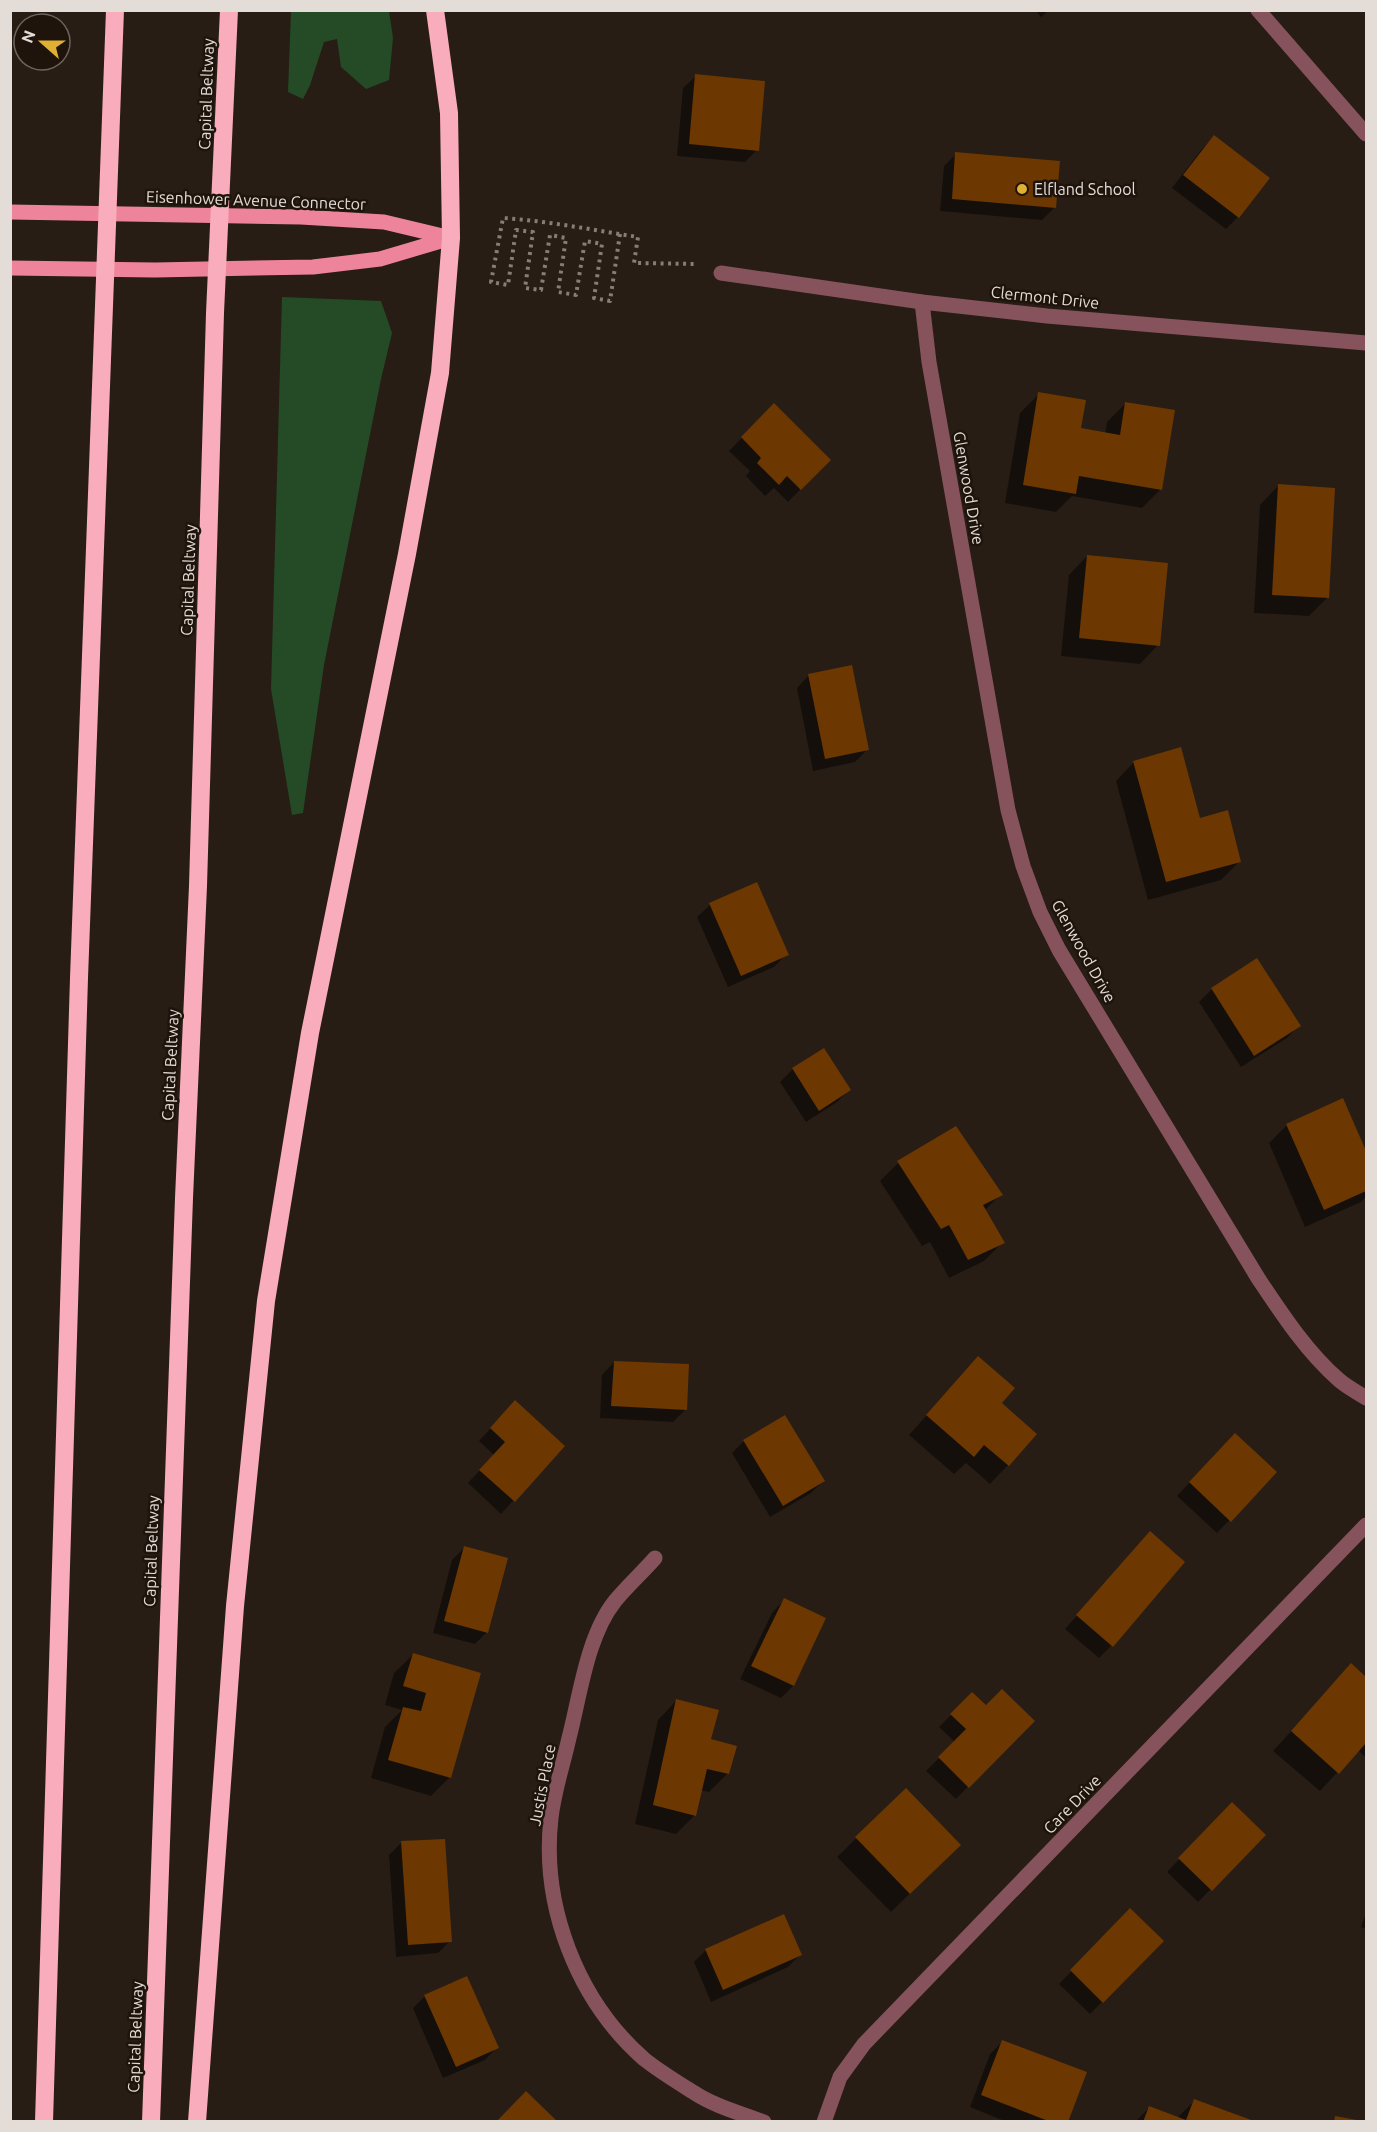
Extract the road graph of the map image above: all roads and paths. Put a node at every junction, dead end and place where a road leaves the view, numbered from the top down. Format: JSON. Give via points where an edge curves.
{"nodes":[{"id":1,"x":115,"y":10,"type":"edge"},
{"id":2,"x":229,"y":10,"type":"edge"},
{"id":3,"x":435,"y":10,"type":"edge"},
{"id":4,"x":1258,"y":10,"type":"edge"},
{"id":5,"x":1366,"y":134,"type":"edge"},
{"id":6,"x":10,"y":212,"type":"edge"},
{"id":7,"x":620,"y":234,"type":"junction"},
{"id":8,"x":450,"y":238,"type":"junction"},
{"id":9,"x":10,"y":268,"type":"edge"},
{"id":10,"x":721,"y":273,"type":"joint"},
{"id":11,"x":922,"y":302,"type":"junction"},
{"id":12,"x":1366,"y":343,"type":"edge"},
{"id":13,"x":1366,"y":1398,"type":"edge"},
{"id":14,"x":1366,"y":1525,"type":"edge"},
{"id":15,"x":655,"y":1558,"type":"dead end"},
{"id":16,"x":44,"y":2121,"type":"edge"},
{"id":17,"x":151,"y":2121,"type":"edge"},
{"id":18,"x":197,"y":2121,"type":"edge"},
{"id":19,"x":764,"y":2121,"type":"edge"},
{"id":20,"x":824,"y":2121,"type":"edge"}],
"edges":[{"from":1,"to":16,"type":"highway","via":[[78,1013]]},
{"from":2,"to":17,"type":"highway","name":"Capital Beltway"},
{"from":3,"to":8,"type":"highway","via":[[449,113]]},
{"from":4,"to":5,"type":"street"},
{"from":6,"to":8,"type":"main road","name":"Eisenhower Avenue Connector","via":[[301,217],[384,222]]},
{"from":7,"to":7,"type":"path","via":[[609,301],[594,298],[603,244],[585,240],[576,296],[558,292],[566,238],[550,235],[541,290],[525,288],[533,232],[516,230],[508,285],[491,282],[503,218]]},
{"from":7,"to":10,"type":"path","via":[[638,237],[634,263],[719,264]]},
{"from":8,"to":9,"type":"main road","via":[[380,260],[313,267]]},
{"from":8,"to":18,"type":"highway","via":[[440,374],[310,1033],[266,1300],[235,1606]]},
{"from":10,"to":11,"type":"street","name":"Clermont Drive"},
{"from":11,"to":12,"type":"street","name":"Clermont Drive"},
{"from":11,"to":13,"type":"street","name":"Glenwood Drive","via":[[1008,810],[1038,908],[1059,950],[1263,1286],[1316,1357],[1340,1381]]},
{"from":14,"to":20,"type":"street","name":"Care Drive","via":[[864,2044],[840,2077]]},
{"from":15,"to":19,"type":"street","name":"Justis Place","via":[[614,1603],[597,1632],[588,1664],[551,1819],[550,1874],[557,1913],[574,1963],[594,2000],[620,2034],[645,2059],[694,2093]]}]}
